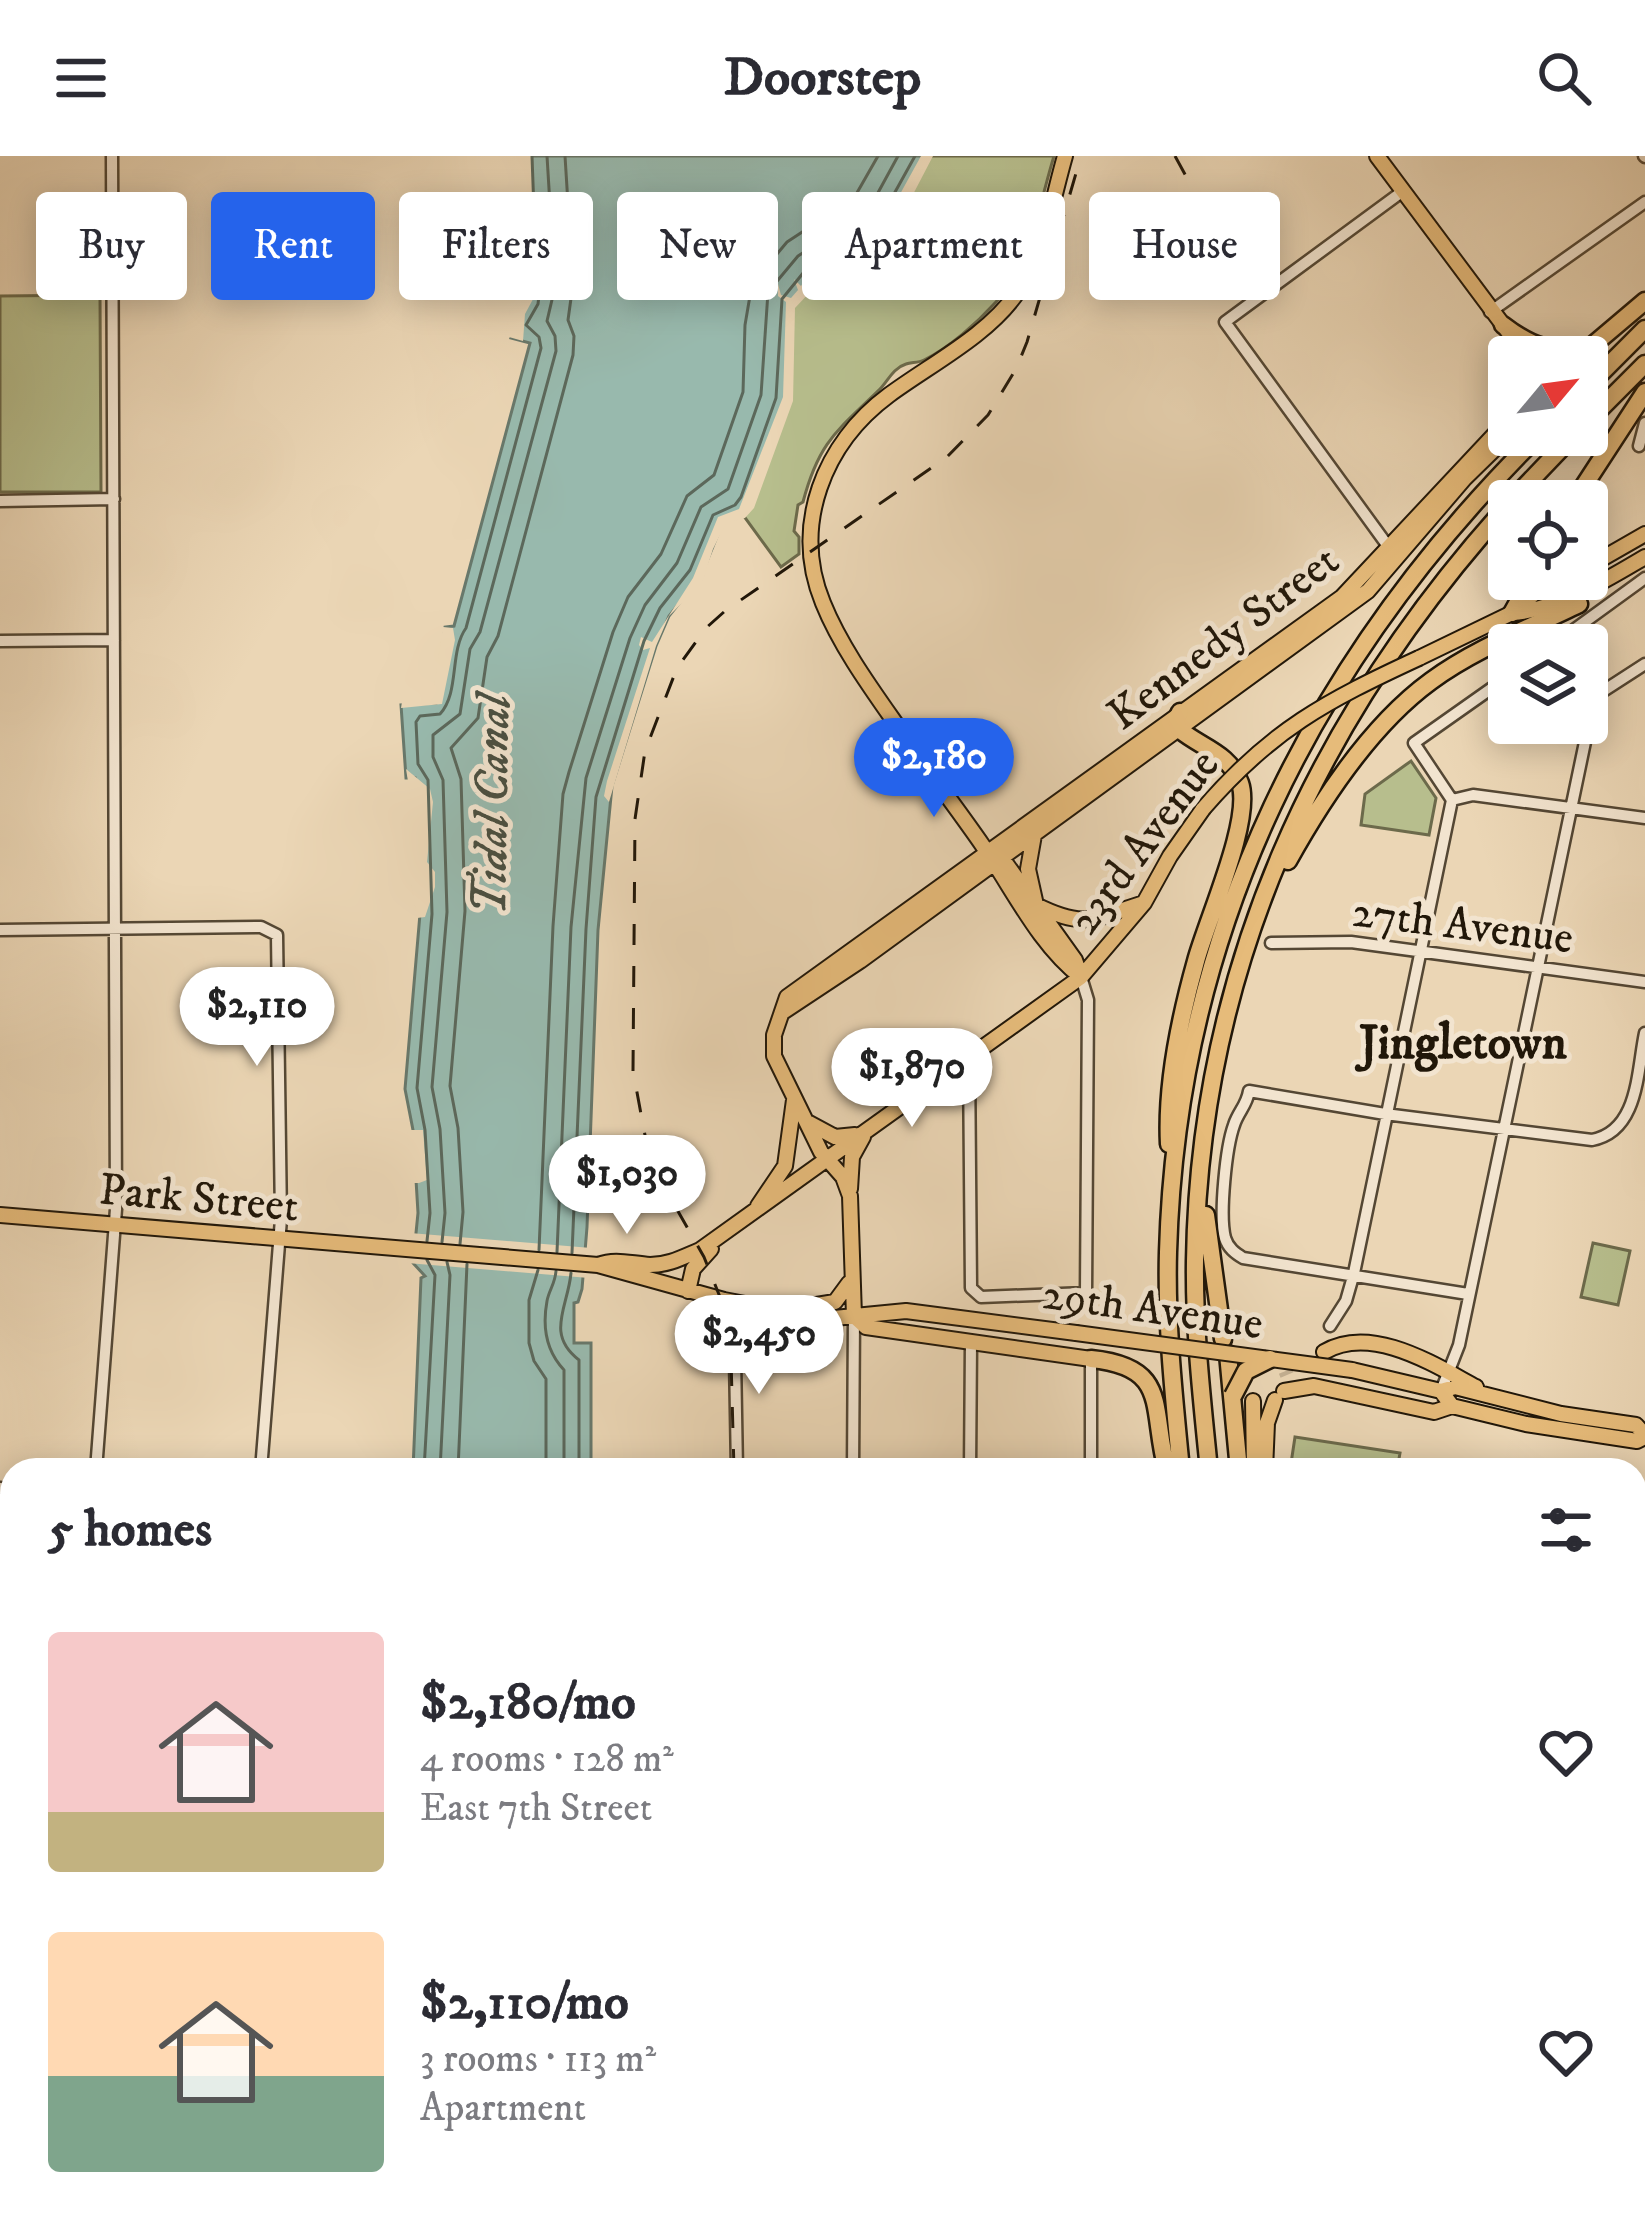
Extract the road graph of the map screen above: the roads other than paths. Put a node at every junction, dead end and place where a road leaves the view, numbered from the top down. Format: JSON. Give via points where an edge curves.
{"nodes":[{"id":1,"x":112,"y":156,"type":"edge"},
{"id":2,"x":1065,"y":156,"type":"edge"},
{"id":3,"x":1377,"y":156,"type":"edge"},
{"id":4,"x":1403,"y":191,"type":"junction"},
{"id":5,"x":1645,"y":202,"type":"edge"},
{"id":6,"x":1645,"y":301,"type":"edge"},
{"id":7,"x":1497,"y":318,"type":"junction"},
{"id":8,"x":1645,"y":329,"type":"edge"},
{"id":9,"x":1501,"y":336,"type":"edge"},
{"id":10,"x":1510,"y":336,"type":"edge"},
{"id":11,"x":1525,"y":336,"type":"edge"},
{"id":12,"x":1604,"y":336,"type":"edge"},
{"id":13,"x":1645,"y":364,"type":"edge"},
{"id":14,"x":1608,"y":366,"type":"edge"},
{"id":15,"x":1645,"y":392,"type":"edge"},
{"id":16,"x":1608,"y":401,"type":"edge"},
{"id":17,"x":1645,"y":423,"type":"edge"},
{"id":18,"x":1488,"y":442,"type":"edge"},
{"id":19,"x":1639,"y":446,"type":"dead end"},
{"id":20,"x":1519,"y":456,"type":"edge"},
{"id":21,"x":1554,"y":456,"type":"edge"},
{"id":22,"x":1531,"y":480,"type":"edge"},
{"id":23,"x":1588,"y":480,"type":"edge"},
{"id":24,"x":114,"y":499,"type":"junction"},
{"id":25,"x":0,"y":501,"type":"edge"},
{"id":26,"x":1488,"y":528,"type":"edge"},
{"id":27,"x":1645,"y":534,"type":"edge"},
{"id":28,"x":1393,"y":553,"type":"junction"},
{"id":29,"x":1608,"y":554,"type":"edge"},
{"id":30,"x":1645,"y":557,"type":"edge"},
{"id":31,"x":1645,"y":578,"type":"edge"},
{"id":32,"x":1608,"y":580,"type":"edge"},
{"id":33,"x":1519,"y":600,"type":"edge"},
{"id":34,"x":1527,"y":600,"type":"edge"},
{"id":35,"x":1558,"y":600,"type":"edge"},
{"id":36,"x":1584,"y":600,"type":"edge"},
{"id":37,"x":1580,"y":604,"type":"joint"},
{"id":38,"x":1512,"y":613,"type":"junction"},
{"id":39,"x":1584,"y":624,"type":"edge"},
{"id":40,"x":114,"y":640,"type":"junction"},
{"id":41,"x":0,"y":641,"type":"edge"},
{"id":42,"x":1645,"y":664,"type":"edge"},
{"id":43,"x":1608,"y":683,"type":"edge"},
{"id":44,"x":1488,"y":691,"type":"edge"},
{"id":45,"x":1179,"y":721,"type":"junction"},
{"id":46,"x":1582,"y":744,"type":"edge"},
{"id":47,"x":1452,"y":800,"type":"junction"},
{"id":48,"x":1571,"y":809,"type":"junction"},
{"id":49,"x":1645,"y":818,"type":"edge"},
{"id":50,"x":1035,"y":834,"type":"junction"},
{"id":51,"x":994,"y":858,"type":"junction"},
{"id":52,"x":1144,"y":903,"type":"junction"},
{"id":53,"x":1036,"y":904,"type":"junction"},
{"id":54,"x":1254,"y":926,"type":"junction"},
{"id":55,"x":116,"y":929,"type":"junction"},
{"id":56,"x":0,"y":930,"type":"edge"},
{"id":57,"x":1271,"y":943,"type":"dead end"},
{"id":58,"x":1420,"y":951,"type":"junction"},
{"id":59,"x":1537,"y":967,"type":"junction"},
{"id":60,"x":1081,"y":977,"type":"junction"},
{"id":61,"x":1645,"y":982,"type":"edge"},
{"id":62,"x":1645,"y":1033,"type":"edge"},
{"id":63,"x":969,"y":1058,"type":"junction"},
{"id":64,"x":794,"y":1100,"type":"junction"},
{"id":65,"x":1385,"y":1114,"type":"junction"},
{"id":66,"x":808,"y":1123,"type":"junction"},
{"id":67,"x":1504,"y":1128,"type":"junction"},
{"id":68,"x":866,"y":1132,"type":"junction"},
{"id":69,"x":827,"y":1160,"type":"junction"},
{"id":70,"x":1202,"y":1164,"type":"junction"},
{"id":71,"x":1171,"y":1192,"type":"junction"},
{"id":72,"x":850,"y":1196,"type":"junction"},
{"id":73,"x":753,"y":1214,"type":"junction"},
{"id":74,"x":0,"y":1215,"type":"edge"},
{"id":75,"x":115,"y":1225,"type":"junction"},
{"id":76,"x":722,"y":1236,"type":"junction"},
{"id":77,"x":279,"y":1238,"type":"junction"},
{"id":78,"x":598,"y":1265,"type":"junction"},
{"id":79,"x":1354,"y":1273,"type":"junction"},
{"id":80,"x":851,"y":1278,"type":"junction"},
{"id":81,"x":688,"y":1291,"type":"junction"},
{"id":82,"x":1468,"y":1294,"type":"junction"},
{"id":83,"x":734,"y":1301,"type":"junction"},
{"id":84,"x":785,"y":1309,"type":"junction"},
{"id":85,"x":854,"y":1316,"type":"junction"},
{"id":86,"x":1330,"y":1326,"type":"dead end"},
{"id":87,"x":971,"y":1343,"type":"junction"},
{"id":88,"x":1226,"y":1346,"type":"junction"},
{"id":89,"x":1324,"y":1352,"type":"dead end"},
{"id":90,"x":1091,"y":1359,"type":"junction"},
{"id":91,"x":1270,"y":1359,"type":"junction"},
{"id":92,"x":1451,"y":1373,"type":"junction"},
{"id":93,"x":1282,"y":1389,"type":"junction"},
{"id":94,"x":1441,"y":1391,"type":"junction"},
{"id":95,"x":1245,"y":1398,"type":"junction"},
{"id":96,"x":1496,"y":1398,"type":"junction"},
{"id":97,"x":1452,"y":1406,"type":"junction"},
{"id":98,"x":1645,"y":1436,"type":"edge"},
{"id":99,"x":97,"y":1458,"type":"edge"},
{"id":100,"x":262,"y":1458,"type":"edge"},
{"id":101,"x":734,"y":1458,"type":"edge"},
{"id":102,"x":853,"y":1458,"type":"edge"},
{"id":103,"x":970,"y":1458,"type":"edge"},
{"id":104,"x":1091,"y":1458,"type":"edge"},
{"id":105,"x":1165,"y":1458,"type":"edge"},
{"id":106,"x":1180,"y":1458,"type":"edge"},
{"id":107,"x":1208,"y":1458,"type":"edge"},
{"id":108,"x":1239,"y":1458,"type":"edge"},
{"id":109,"x":1252,"y":1458,"type":"edge"},
{"id":110,"x":1266,"y":1458,"type":"edge"}],
"edges":[{"from":1,"to":24,"type":"street"},
{"from":2,"to":51,"type":"main road","via":[[1018,292],[875,406],[834,453],[815,501],[811,552],[823,604]]},
{"from":3,"to":4,"type":"main road"},
{"from":4,"to":7,"type":"main road"},
{"from":4,"to":28,"type":"street","via":[[1225,322]]},
{"from":5,"to":7,"type":"street"},
{"from":6,"to":12,"type":"highway"},
{"from":7,"to":9,"type":"main road"},
{"from":7,"to":10,"type":"main road"},
{"from":7,"to":11,"type":"highway"},
{"from":8,"to":14,"type":"highway"},
{"from":13,"to":16,"type":"highway"},
{"from":15,"to":23,"type":"highway"},
{"from":17,"to":19,"type":"street"},
{"from":18,"to":28,"type":"main road","name":"Kennedy Street"},
{"from":20,"to":71,"type":"highway","via":[[1401,587],[1282,784],[1205,990]]},
{"from":21,"to":22,"type":"highway"},
{"from":24,"to":25,"type":"street"},
{"from":24,"to":40,"type":"street"},
{"from":26,"to":54,"type":"highway","via":[[1422,605],[1346,719],[1298,812]]},
{"from":27,"to":29,"type":"main road"},
{"from":28,"to":45,"type":"main road","name":"Kennedy Street","via":[[1368,591]]},
{"from":30,"to":32,"type":"main road","name":"23rd Avenue"},
{"from":31,"to":39,"type":"street"},
{"from":33,"to":38,"type":"highway"},
{"from":34,"to":38,"type":"main road","name":"23rd Avenue"},
{"from":35,"to":38,"type":"main road","name":"23rd Avenue"},
{"from":36,"to":37,"type":"main road"},
{"from":37,"to":54,"type":"highway","via":[[1465,660],[1402,704],[1313,818]]},
{"from":38,"to":52,"type":"main road","name":"23rd Avenue","bridge":true,"via":[[1280,732],[1221,789]]},
{"from":40,"to":41,"type":"street"},
{"from":40,"to":55,"type":"street"},
{"from":42,"to":43,"type":"street"},
{"from":44,"to":47,"type":"street","via":[[1414,743]]},
{"from":45,"to":50,"type":"main road","name":"Kennedy Street"},
{"from":45,"to":51,"type":"main road","name":"Kennedy Street"},
{"from":45,"to":71,"type":"highway","via":[[1229,763],[1243,794],[1195,965],[1167,1109]]},
{"from":46,"to":48,"type":"street"},
{"from":47,"to":48,"type":"street","via":[[1473,795]]},
{"from":47,"to":58,"type":"street"},
{"from":48,"to":49,"type":"street"},
{"from":48,"to":59,"type":"street"},
{"from":50,"to":51,"type":"main road","name":"Kennedy Street"},
{"from":50,"to":53,"type":"main road","via":[[1028,869]]},
{"from":51,"to":53,"type":"main road"},
{"from":51,"to":60,"type":"main road"},
{"from":51,"to":64,"type":"main road","name":"Kennedy Street","via":[[783,1012],[774,1056]]},
{"from":52,"to":53,"type":"main road","via":[[1079,922]]},
{"from":52,"to":60,"type":"main road","name":"23rd Avenue"},
{"from":53,"to":60,"type":"main road"},
{"from":54,"to":70,"type":"highway","via":[[1227,1016]]},
{"from":55,"to":56,"type":"street"},
{"from":55,"to":75,"type":"street"},
{"from":55,"to":77,"type":"street","via":[[261,927],[280,940]]},
{"from":57,"to":58,"type":"street","name":"27th Avenue"},
{"from":58,"to":59,"type":"street","name":"27th Avenue"},
{"from":58,"to":65,"type":"street"},
{"from":59,"to":61,"type":"street","name":"27th Avenue"},
{"from":59,"to":67,"type":"street"},
{"from":60,"to":63,"type":"main road","name":"23rd Avenue"},
{"from":60,"to":63,"type":"street","via":[[1088,1000],[1086,1293],[981,1297],[970,1288]]},
{"from":62,"to":67,"type":"street","via":[[1628,1116],[1614,1132],[1592,1140]]},
{"from":63,"to":68,"type":"main road","name":"23rd Avenue"},
{"from":64,"to":66,"type":"main road","name":"Kennedy Street"},
{"from":64,"to":73,"type":"main road","name":"Kennedy Street","via":[[785,1166]]},
{"from":65,"to":67,"type":"street"},
{"from":65,"to":79,"type":"street"},
{"from":65,"to":79,"type":"street","via":[[1250,1091],[1233,1127],[1224,1236],[1230,1250]]},
{"from":66,"to":68,"type":"main road","via":[[835,1137]]},
{"from":66,"to":69,"type":"main road","name":"Kennedy Street"},
{"from":67,"to":82,"type":"street"},
{"from":68,"to":69,"type":"main road","name":"23rd Avenue"},
{"from":68,"to":72,"type":"main road","via":[[852,1157]]},
{"from":69,"to":72,"type":"main road","name":"Kennedy Street"},
{"from":69,"to":73,"type":"main road","name":"23rd Avenue"},
{"from":70,"to":88,"type":"highway"},
{"from":70,"to":107,"type":"highway","via":[[1196,1324]]},
{"from":71,"to":106,"type":"highway","via":[[1169,1324]]},
{"from":72,"to":80,"type":"main road"},
{"from":73,"to":76,"type":"main road","name":"23rd Avenue"},
{"from":74,"to":75,"type":"main road","name":"Park Street"},
{"from":75,"to":77,"type":"main road","name":"Park Street"},
{"from":75,"to":99,"type":"street"},
{"from":76,"to":78,"type":"main road","name":"23rd Avenue","via":[[670,1263]]},
{"from":76,"to":81,"type":"main road","via":[[694,1269]]},
{"from":77,"to":78,"type":"main road","name":"Park Street"},
{"from":77,"to":100,"type":"street"},
{"from":78,"to":81,"type":"main road","name":"29th Avenue"},
{"from":79,"to":82,"type":"street"},
{"from":79,"to":86,"type":"street"},
{"from":80,"to":84,"type":"main road","via":[[835,1302]]},
{"from":80,"to":85,"type":"main road"},
{"from":81,"to":83,"type":"main road","name":"29th Avenue"},
{"from":82,"to":92,"type":"street"},
{"from":83,"to":84,"type":"main road","name":"29th Avenue"},
{"from":83,"to":101,"type":"street"},
{"from":84,"to":85,"type":"main road","name":"29th Avenue","via":[[824,1319]]},
{"from":85,"to":87,"type":"main road","name":"29th Avenue","via":[[866,1327]]},
{"from":85,"to":88,"type":"main road","name":"29th Avenue","bridge":true,"via":[[907,1311]]},
{"from":85,"to":102,"type":"street"},
{"from":87,"to":90,"type":"main road","name":"29th Avenue"},
{"from":87,"to":103,"type":"street"},
{"from":88,"to":91,"type":"main road","name":"29th Avenue","bridge":true},
{"from":88,"to":95,"type":"highway","bridge":true},
{"from":89,"to":92,"type":"main road","via":[[1349,1341],[1377,1343]]},
{"from":90,"to":104,"type":"street"},
{"from":90,"to":105,"type":"highway","via":[[1121,1362],[1145,1379]]},
{"from":91,"to":94,"type":"main road","name":"29th Avenue","bridge":true},
{"from":91,"to":95,"type":"highway","bridge":true,"via":[[1246,1371]]},
{"from":92,"to":94,"type":"street"},
{"from":92,"to":96,"type":"main road"},
{"from":93,"to":95,"type":"main road","name":"29th Avenue"},
{"from":93,"to":97,"type":"main road","name":"29th Avenue","via":[[1314,1386],[1434,1412]]},
{"from":93,"to":110,"type":"main road","via":[[1267,1423]]},
{"from":94,"to":96,"type":"main road","name":"29th Avenue"},
{"from":94,"to":97,"type":"main road"},
{"from":95,"to":108,"type":"highway"},
{"from":95,"to":109,"type":"main road"},
{"from":96,"to":98,"type":"main road","name":"29th Avenue","via":[[1636,1425]]},
{"from":97,"to":98,"type":"main road","name":"29th Avenue","via":[[1636,1442]]}]}
